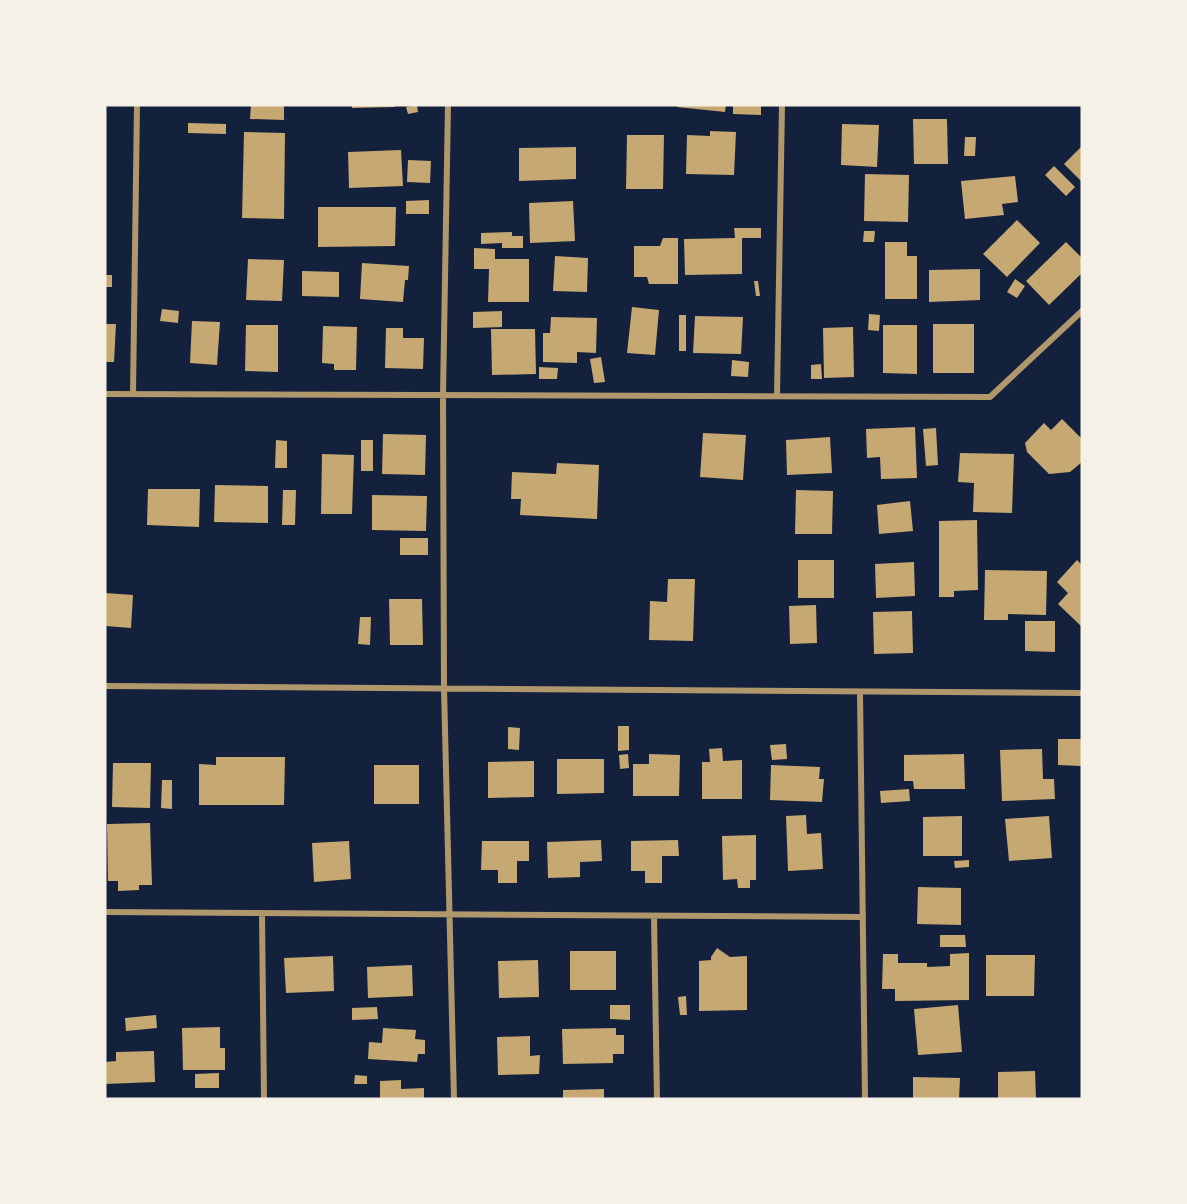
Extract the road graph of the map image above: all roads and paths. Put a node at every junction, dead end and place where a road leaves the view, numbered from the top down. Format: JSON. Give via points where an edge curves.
{"nodes":[{"id":1,"x":137,"y":105,"type":"edge"},
{"id":2,"x":448,"y":105,"type":"edge"},
{"id":3,"x":782,"y":105,"type":"edge"},
{"id":4,"x":1082,"y":311,"type":"edge"},
{"id":5,"x":105,"y":394,"type":"edge"},
{"id":6,"x":133,"y":394,"type":"junction"},
{"id":7,"x":443,"y":395,"type":"junction"},
{"id":8,"x":777,"y":396,"type":"junction"},
{"id":9,"x":105,"y":686,"type":"edge"},
{"id":10,"x":444,"y":688,"type":"junction"},
{"id":11,"x":860,"y":692,"type":"junction"},
{"id":12,"x":1082,"y":693,"type":"edge"},
{"id":13,"x":105,"y":912,"type":"edge"},
{"id":14,"x":262,"y":913,"type":"junction"},
{"id":15,"x":450,"y":914,"type":"junction"},
{"id":16,"x":654,"y":916,"type":"junction"},
{"id":17,"x":863,"y":917,"type":"junction"},
{"id":18,"x":264,"y":1099,"type":"edge"},
{"id":19,"x":454,"y":1099,"type":"edge"},
{"id":20,"x":657,"y":1099,"type":"edge"},
{"id":21,"x":865,"y":1099,"type":"edge"}],
"edges":[{"from":1,"to":6,"type":"street"},
{"from":2,"to":7,"type":"street"},
{"from":3,"to":8,"type":"street"},
{"from":4,"to":8,"type":"street","via":[[990,397]]},
{"from":5,"to":6,"type":"street"},
{"from":6,"to":7,"type":"street"},
{"from":7,"to":8,"type":"street"},
{"from":7,"to":10,"type":"street"},
{"from":9,"to":10,"type":"street"},
{"from":10,"to":11,"type":"street"},
{"from":10,"to":15,"type":"street"},
{"from":11,"to":12,"type":"street"},
{"from":11,"to":17,"type":"street"},
{"from":13,"to":14,"type":"street"},
{"from":14,"to":15,"type":"street"},
{"from":14,"to":18,"type":"street"},
{"from":15,"to":16,"type":"street"},
{"from":15,"to":19,"type":"street"},
{"from":16,"to":17,"type":"street"},
{"from":16,"to":20,"type":"street"},
{"from":17,"to":21,"type":"street"}]}
